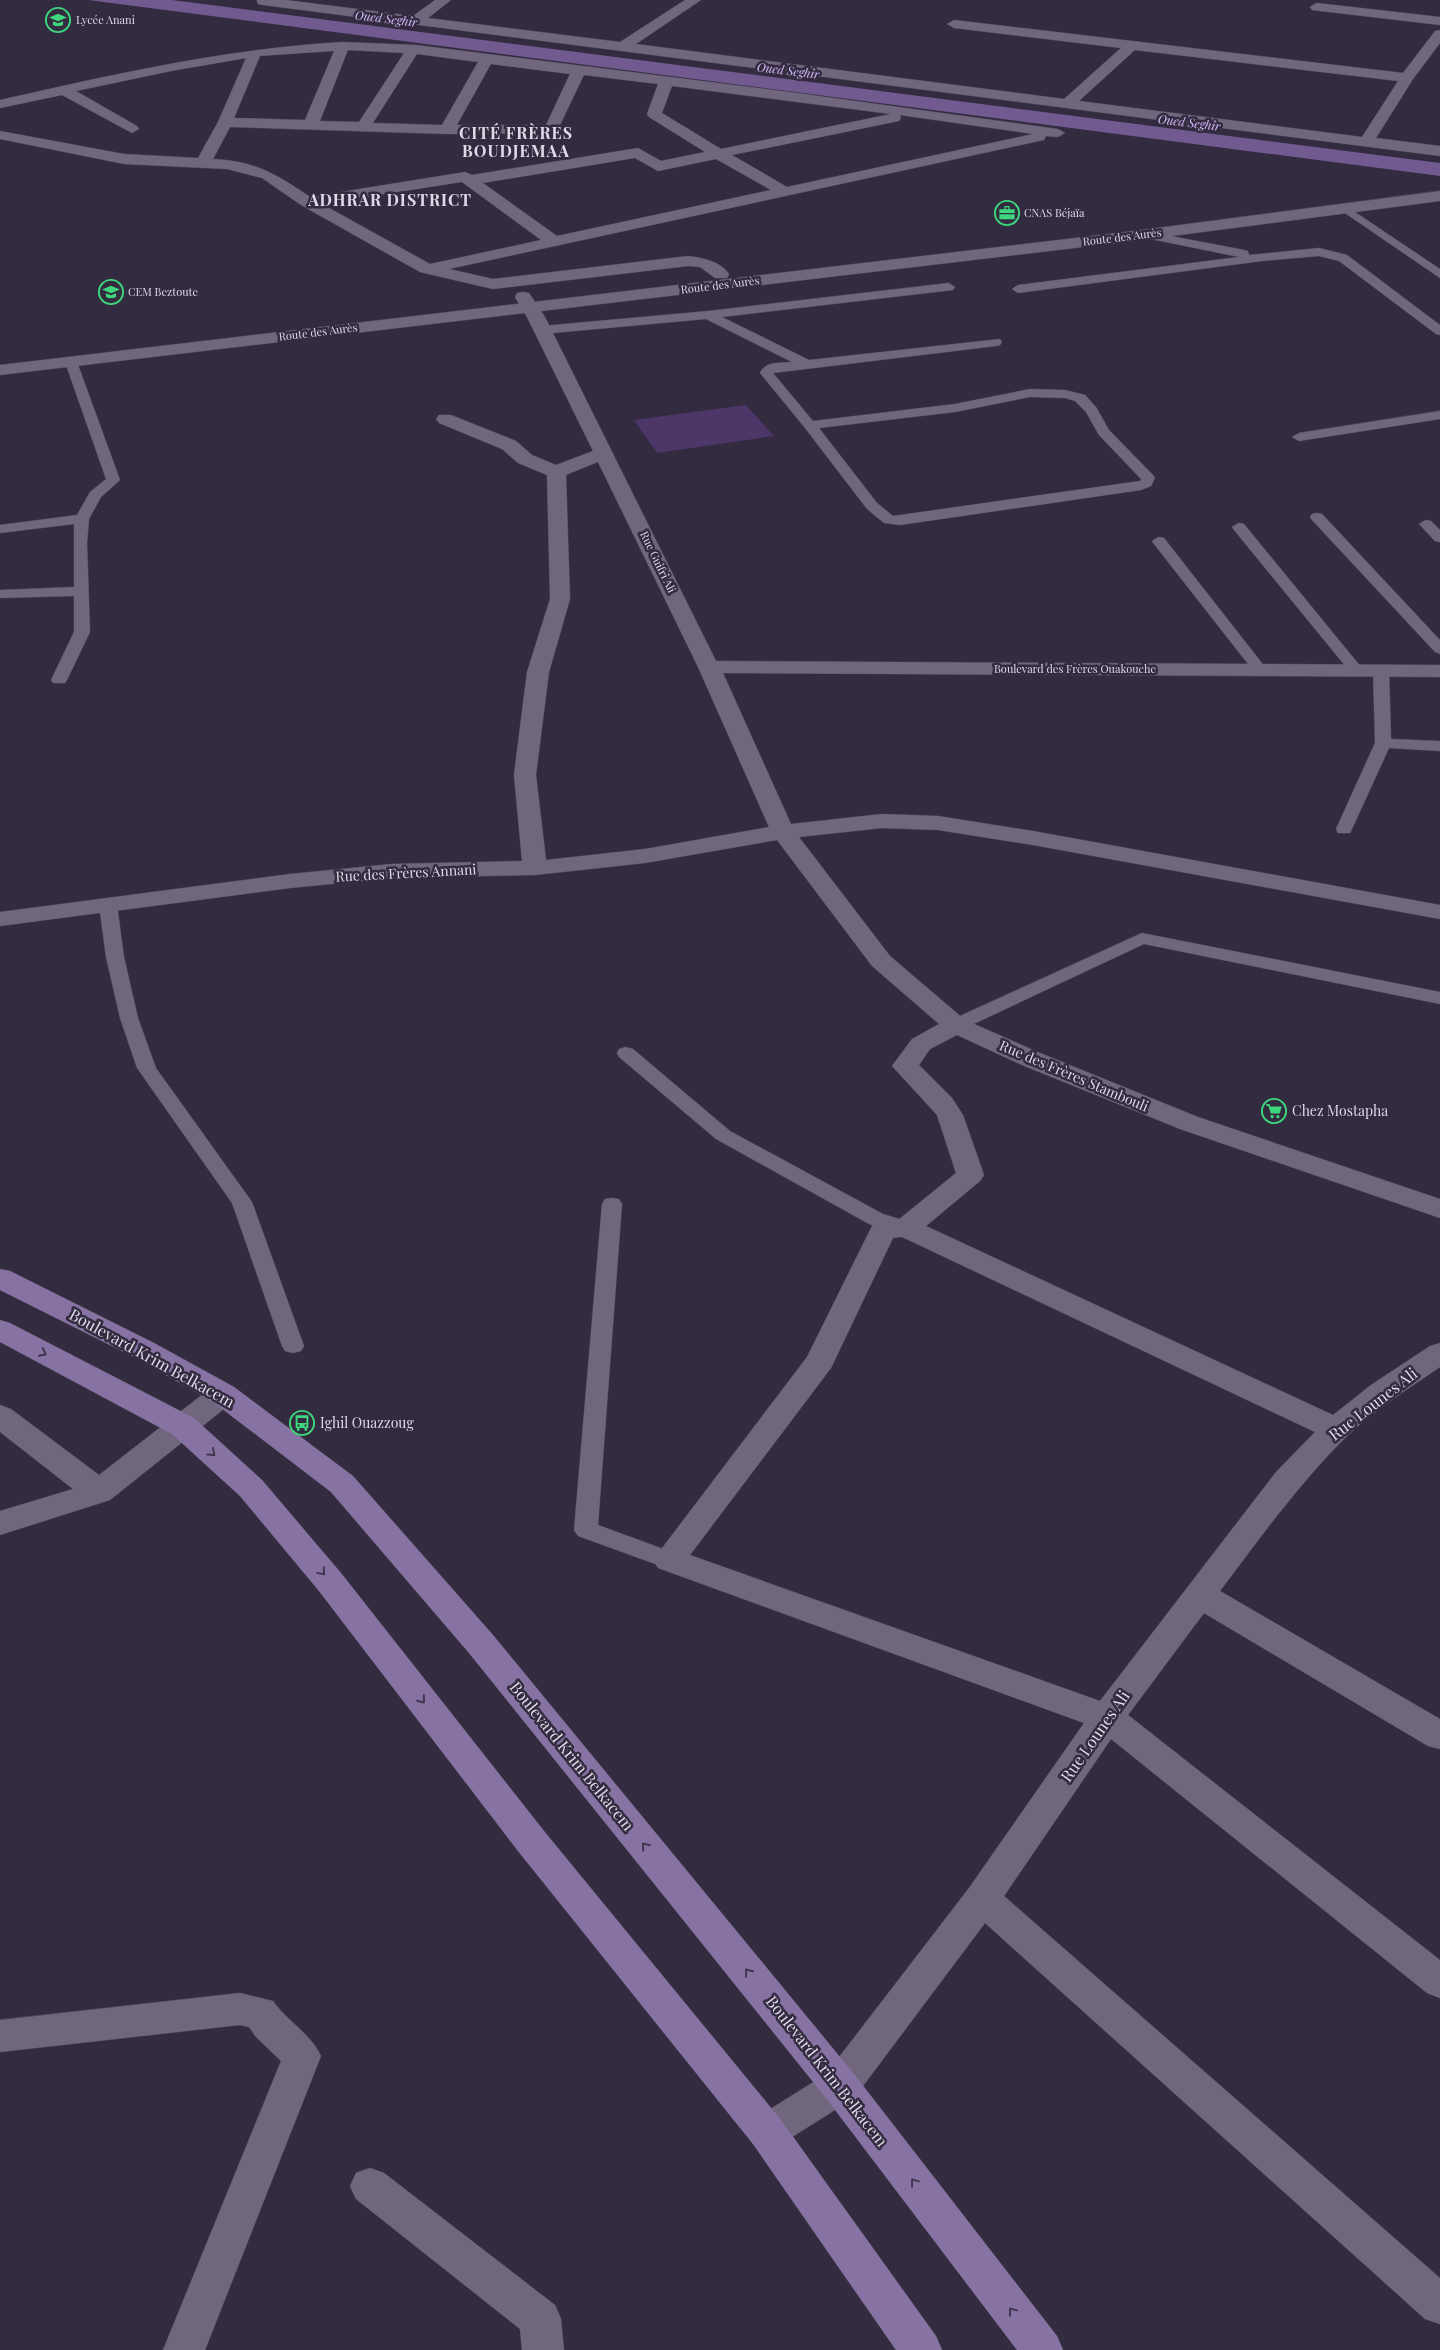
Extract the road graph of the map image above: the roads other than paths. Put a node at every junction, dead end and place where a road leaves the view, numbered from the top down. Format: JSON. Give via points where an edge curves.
{"nodes":[{"id":1,"x":368,"y":0,"type":"edge"},
{"id":2,"x":444,"y":0,"type":"edge"},
{"id":3,"x":694,"y":0,"type":"edge"},
{"id":4,"x":263,"y":1,"type":"dead end"},
{"id":5,"x":1317,"y":7,"type":"dead end"},
{"id":6,"x":347,"y":13,"type":"junction"},
{"id":7,"x":415,"y":21,"type":"junction"},
{"id":8,"x":1440,"y":21,"type":"edge"},
{"id":9,"x":954,"y":24,"type":"dead end"},
{"id":10,"x":1440,"y":34,"type":"edge"},
{"id":11,"x":1132,"y":45,"type":"junction"},
{"id":12,"x":343,"y":46,"type":"junction"},
{"id":13,"x":621,"y":48,"type":"junction"},
{"id":14,"x":413,"y":50,"type":"junction"},
{"id":15,"x":255,"y":53,"type":"junction"},
{"id":16,"x":486,"y":60,"type":"junction"},
{"id":17,"x":579,"y":70,"type":"junction"},
{"id":18,"x":1407,"y":78,"type":"junction"},
{"id":19,"x":666,"y":82,"type":"junction"},
{"id":20,"x":64,"y":90,"type":"junction"},
{"id":21,"x":0,"y":104,"type":"edge"},
{"id":22,"x":1067,"y":104,"type":"junction"},
{"id":23,"x":916,"y":114,"type":"junction"},
{"id":24,"x":224,"y":122,"type":"junction"},
{"id":25,"x":311,"y":124,"type":"junction"},
{"id":26,"x":364,"y":126,"type":"junction"},
{"id":27,"x":132,"y":129,"type":"dead end"},
{"id":28,"x":447,"y":130,"type":"junction"},
{"id":29,"x":0,"y":135,"type":"edge"},
{"id":30,"x":1366,"y":142,"type":"junction"},
{"id":31,"x":1440,"y":151,"type":"edge"},
{"id":32,"x":719,"y":154,"type":"junction"},
{"id":33,"x":203,"y":163,"type":"junction"},
{"id":34,"x":471,"y":180,"type":"junction"},
{"id":35,"x":1440,"y":187,"type":"edge"},
{"id":36,"x":784,"y":191,"type":"junction"},
{"id":37,"x":1440,"y":196,"type":"edge"},
{"id":38,"x":308,"y":202,"type":"junction"},
{"id":39,"x":1346,"y":209,"type":"junction"},
{"id":40,"x":1145,"y":235,"type":"junction"},
{"id":41,"x":553,"y":242,"type":"junction"},
{"id":42,"x":1262,"y":257,"type":"junction"},
{"id":43,"x":426,"y":270,"type":"junction"},
{"id":44,"x":721,"y":274,"type":"junction"},
{"id":45,"x":1440,"y":274,"type":"edge"},
{"id":46,"x":949,"y":287,"type":"dead end"},
{"id":47,"x":1018,"y":290,"type":"dead end"},
{"id":48,"x":527,"y":302,"type":"junction"},
{"id":49,"x":708,"y":315,"type":"junction"},
{"id":50,"x":542,"y":330,"type":"junction"},
{"id":51,"x":1440,"y":332,"type":"edge"},
{"id":52,"x":996,"y":342,"type":"dead end"},
{"id":53,"x":0,"y":359,"type":"edge"},
{"id":54,"x":71,"y":362,"type":"junction"},
{"id":55,"x":807,"y":364,"type":"junction"},
{"id":56,"x":0,"y":370,"type":"edge"},
{"id":57,"x":1440,"y":415,"type":"edge"},
{"id":58,"x":445,"y":419,"type":"dead end"},
{"id":59,"x":810,"y":425,"type":"junction"},
{"id":60,"x":1299,"y":437,"type":"dead end"},
{"id":61,"x":604,"y":453,"type":"junction"},
{"id":62,"x":556,"y":472,"type":"junction"},
{"id":63,"x":1317,"y":517,"type":"dead end"},
{"id":64,"x":82,"y":519,"type":"junction"},
{"id":65,"x":1426,"y":524,"type":"dead end"},
{"id":66,"x":1239,"y":527,"type":"dead end"},
{"id":67,"x":0,"y":529,"type":"edge"},
{"id":68,"x":1440,"y":538,"type":"edge"},
{"id":69,"x":1159,"y":541,"type":"dead end"},
{"id":70,"x":82,"y":591,"type":"junction"},
{"id":71,"x":0,"y":594,"type":"edge"},
{"id":72,"x":1440,"y":649,"type":"edge"},
{"id":73,"x":709,"y":667,"type":"junction"},
{"id":74,"x":1260,"y":670,"type":"junction"},
{"id":75,"x":1356,"y":670,"type":"junction"},
{"id":76,"x":1381,"y":670,"type":"junction"},
{"id":77,"x":1440,"y":671,"type":"edge"},
{"id":78,"x":59,"y":680,"type":"dead end"},
{"id":79,"x":1382,"y":743,"type":"junction"},
{"id":80,"x":1440,"y":746,"type":"edge"},
{"id":81,"x":1344,"y":829,"type":"dead end"},
{"id":82,"x":783,"y":832,"type":"junction"},
{"id":83,"x":535,"y":868,"type":"junction"},
{"id":84,"x":108,"y":905,"type":"junction"},
{"id":85,"x":1440,"y":912,"type":"edge"},
{"id":86,"x":0,"y":919,"type":"edge"},
{"id":87,"x":1440,"y":998,"type":"edge"},
{"id":88,"x":956,"y":1025,"type":"junction"},
{"id":89,"x":626,"y":1053,"type":"dead end"},
{"id":90,"x":612,"y":1204,"type":"dead end"},
{"id":91,"x":1440,"y":1209,"type":"edge"},
{"id":92,"x":906,"y":1228,"type":"junction"},
{"id":93,"x":0,"y":1278,"type":"edge"},
{"id":94,"x":0,"y":1330,"type":"edge"},
{"id":95,"x":292,"y":1346,"type":"dead end"},
{"id":96,"x":1440,"y":1353,"type":"edge"},
{"id":97,"x":222,"y":1394,"type":"junction"},
{"id":98,"x":0,"y":1416,"type":"edge"},
{"id":99,"x":183,"y":1426,"type":"junction"},
{"id":100,"x":1336,"y":1429,"type":"junction"},
{"id":101,"x":99,"y":1492,"type":"junction"},
{"id":102,"x":0,"y":1523,"type":"edge"},
{"id":103,"x":669,"y":1560,"type":"junction"},
{"id":104,"x":1200,"y":1595,"type":"junction"},
{"id":105,"x":1107,"y":1717,"type":"junction"},
{"id":106,"x":1440,"y":1736,"type":"edge"},
{"id":107,"x":982,"y":1899,"type":"junction"},
{"id":108,"x":1440,"y":1982,"type":"edge"},
{"id":109,"x":0,"y":2036,"type":"edge"},
{"id":110,"x":840,"y":2086,"type":"junction"},
{"id":111,"x":767,"y":2132,"type":"junction"},
{"id":112,"x":370,"y":2186,"type":"dead end"},
{"id":113,"x":1440,"y":2305,"type":"edge"},
{"id":114,"x":184,"y":2350,"type":"edge"},
{"id":115,"x":543,"y":2350,"type":"edge"},
{"id":116,"x":920,"y":2350,"type":"edge"},
{"id":117,"x":1042,"y":2350,"type":"edge"}],
"edges":[{"from":1,"to":6,"type":"street"},
{"from":2,"to":7,"type":"street"},
{"from":3,"to":13,"type":"street"},
{"from":4,"to":6,"type":"street"},
{"from":5,"to":8,"type":"street"},
{"from":6,"to":7,"type":"street"},
{"from":7,"to":13,"type":"street"},
{"from":9,"to":11,"type":"street"},
{"from":10,"to":18,"type":"street"},
{"from":11,"to":18,"type":"street"},
{"from":11,"to":22,"type":"street"},
{"from":12,"to":14,"type":"street"},
{"from":12,"to":15,"type":"street"},
{"from":12,"to":25,"type":"street"},
{"from":13,"to":22,"type":"street"},
{"from":14,"to":16,"type":"street"},
{"from":14,"to":26,"type":"street"},
{"from":15,"to":20,"type":"street"},
{"from":15,"to":24,"type":"street"},
{"from":16,"to":17,"type":"street"},
{"from":16,"to":28,"type":"street"},
{"from":17,"to":19,"type":"street"},
{"from":17,"to":28,"type":"street","via":[[551,129]]},
{"from":18,"to":30,"type":"street"},
{"from":19,"to":23,"type":"street"},
{"from":19,"to":32,"type":"street","via":[[654,114]]},
{"from":20,"to":21,"type":"street"},
{"from":20,"to":27,"type":"street"},
{"from":22,"to":30,"type":"street"},
{"from":23,"to":32,"type":"street"},
{"from":23,"to":36,"type":"street","via":[[1058,133]]},
{"from":24,"to":25,"type":"street"},
{"from":24,"to":33,"type":"street"},
{"from":25,"to":26,"type":"street"},
{"from":26,"to":28,"type":"street"},
{"from":29,"to":33,"type":"street","via":[[124,159]]},
{"from":30,"to":31,"type":"street"},
{"from":32,"to":34,"type":"street","via":[[658,166],[638,153]]},
{"from":32,"to":36,"type":"street"},
{"from":33,"to":38,"type":"street","via":[[247,168],[267,175]]},
{"from":34,"to":38,"type":"street","via":[[465,177],[449,179]]},
{"from":34,"to":41,"type":"street"},
{"from":35,"to":44,"type":"street","name":"Route des Aurès"},
{"from":36,"to":41,"type":"street"},
{"from":37,"to":39,"type":"street","name":"Route des Aurès"},
{"from":38,"to":43,"type":"street"},
{"from":39,"to":40,"type":"street","name":"Route des Aurès"},
{"from":39,"to":45,"type":"lane"},
{"from":40,"to":42,"type":"lane"},
{"from":40,"to":48,"type":"street","name":"Route des Aurès"},
{"from":41,"to":43,"type":"street"},
{"from":42,"to":47,"type":"lane"},
{"from":42,"to":51,"type":"lane","via":[[1319,252],[1343,258]]},
{"from":43,"to":44,"type":"street","via":[[493,284],[688,261],[704,263]]},
{"from":44,"to":48,"type":"street","name":"Route des Aurès"},
{"from":46,"to":49,"type":"lane"},
{"from":48,"to":50,"type":"street","name":"Rue Guifri Ali"},
{"from":48,"to":53,"type":"street","name":"Route des Aurès"},
{"from":48,"to":54,"type":"street","name":"Route des Aurès"},
{"from":49,"to":50,"type":"lane"},
{"from":49,"to":55,"type":"lane"},
{"from":50,"to":61,"type":"street","name":"Rue Guifri Ali"},
{"from":52,"to":55,"type":"lane"},
{"from":54,"to":56,"type":"street","name":"Route des Aurès"},
{"from":54,"to":64,"type":"lane","via":[[113,480],[95,494]]},
{"from":55,"to":59,"type":"lane","via":[[771,368],[766,373]]},
{"from":57,"to":60,"type":"lane"},
{"from":58,"to":62,"type":"street","via":[[510,445],[525,459]]},
{"from":59,"to":59,"type":"lane","via":[[872,506],[889,520],[1142,486],[1148,478],[1104,432],[1080,398],[1065,394],[1030,393],[955,408]]},
{"from":61,"to":62,"type":"street"},
{"from":61,"to":73,"type":"street","name":"Rue Guifri Ali"},
{"from":62,"to":83,"type":"street","via":[[560,599],[538,672],[525,775]]},
{"from":63,"to":72,"type":"lane"},
{"from":64,"to":67,"type":"lane"},
{"from":64,"to":70,"type":"lane"},
{"from":65,"to":68,"type":"lane"},
{"from":66,"to":75,"type":"lane"},
{"from":69,"to":74,"type":"lane"},
{"from":70,"to":71,"type":"lane"},
{"from":70,"to":78,"type":"lane","via":[[82,632]]},
{"from":73,"to":74,"type":"street","name":"Boulevard des Frères Ouakouche"},
{"from":73,"to":82,"type":"street","name":"Rue Guifri Ali"},
{"from":74,"to":75,"type":"street","name":"Boulevard des Frères Ouakouche"},
{"from":75,"to":76,"type":"street","name":"Boulevard des Frères Ouakouche"},
{"from":76,"to":77,"type":"street","name":"Boulevard des Frères Ouakouche"},
{"from":76,"to":79,"type":"lane"},
{"from":79,"to":80,"type":"lane"},
{"from":79,"to":81,"type":"lane"},
{"from":82,"to":83,"type":"street","name":"Rue des Frères Annani","via":[[645,856]]},
{"from":82,"to":85,"type":"street","name":"Rue des Frères Annani","via":[[882,821],[938,823]]},
{"from":82,"to":88,"type":"street","name":"Rue des Frères Stambouli","via":[[881,962]]},
{"from":83,"to":84,"type":"street","name":"Rue des Frères Annani","via":[[392,871]]},
{"from":84,"to":86,"type":"street","name":"Rue des Frères Annani"},
{"from":84,"to":95,"type":"lane","via":[[129,1018],[147,1068],[242,1202]]},
{"from":87,"to":88,"type":"lane","via":[[1142,938]]},
{"from":88,"to":91,"type":"street","name":"Rue des Frères Stambouli","via":[[1189,1123]]},
{"from":88,"to":92,"type":"street","via":[[921,1044],[905,1066],[946,1109],[970,1175]]},
{"from":89,"to":92,"type":"lane","via":[[723,1136],[876,1219]]},
{"from":90,"to":103,"type":"lane","via":[[586,1530]]},
{"from":92,"to":100,"type":"street"},
{"from":92,"to":103,"type":"street","via":[[883,1230],[820,1361]]},
{"from":93,"to":97,"type":"main road","name":"Boulevard Krim Belkacem","via":[[144,1350]]},
{"from":94,"to":99,"type":"main road","one_way":true},
{"from":96,"to":100,"type":"street","name":"Rue Lounes Ali","via":[[1382,1392]]},
{"from":97,"to":99,"type":"street"},
{"from":110,"to":97,"type":"main road","name":"Boulevard Krim Belkacem","one_way":true,"via":[[481,1644],[342,1484]]},
{"from":98,"to":101,"type":"street"},
{"from":99,"to":101,"type":"street"},
{"from":99,"to":111,"type":"main road","one_way":true,"via":[[251,1488],[330,1582],[532,1841]]},
{"from":100,"to":104,"type":"street","name":"Rue Lounes Ali","via":[[1287,1480]]},
{"from":101,"to":102,"type":"street"},
{"from":103,"to":105,"type":"street"},
{"from":104,"to":105,"type":"street","name":"Rue Lounes Ali"},
{"from":104,"to":106,"type":"street"},
{"from":105,"to":107,"type":"street","name":"Rue Lounes Ali"},
{"from":105,"to":108,"type":"street"},
{"from":107,"to":110,"type":"street","name":"Rue Lounes Ali"},
{"from":107,"to":113,"type":"street"},
{"from":109,"to":114,"type":"street","via":[[240,2008],[260,2012],[302,2056]]},
{"from":110,"to":111,"type":"street","name":"Rue Lounes Ali"},
{"from":117,"to":110,"type":"main road","name":"Boulevard Krim Belkacem","one_way":true},
{"from":111,"to":116,"type":"main road"},
{"from":112,"to":115,"type":"street","via":[[540,2320]]}]}
